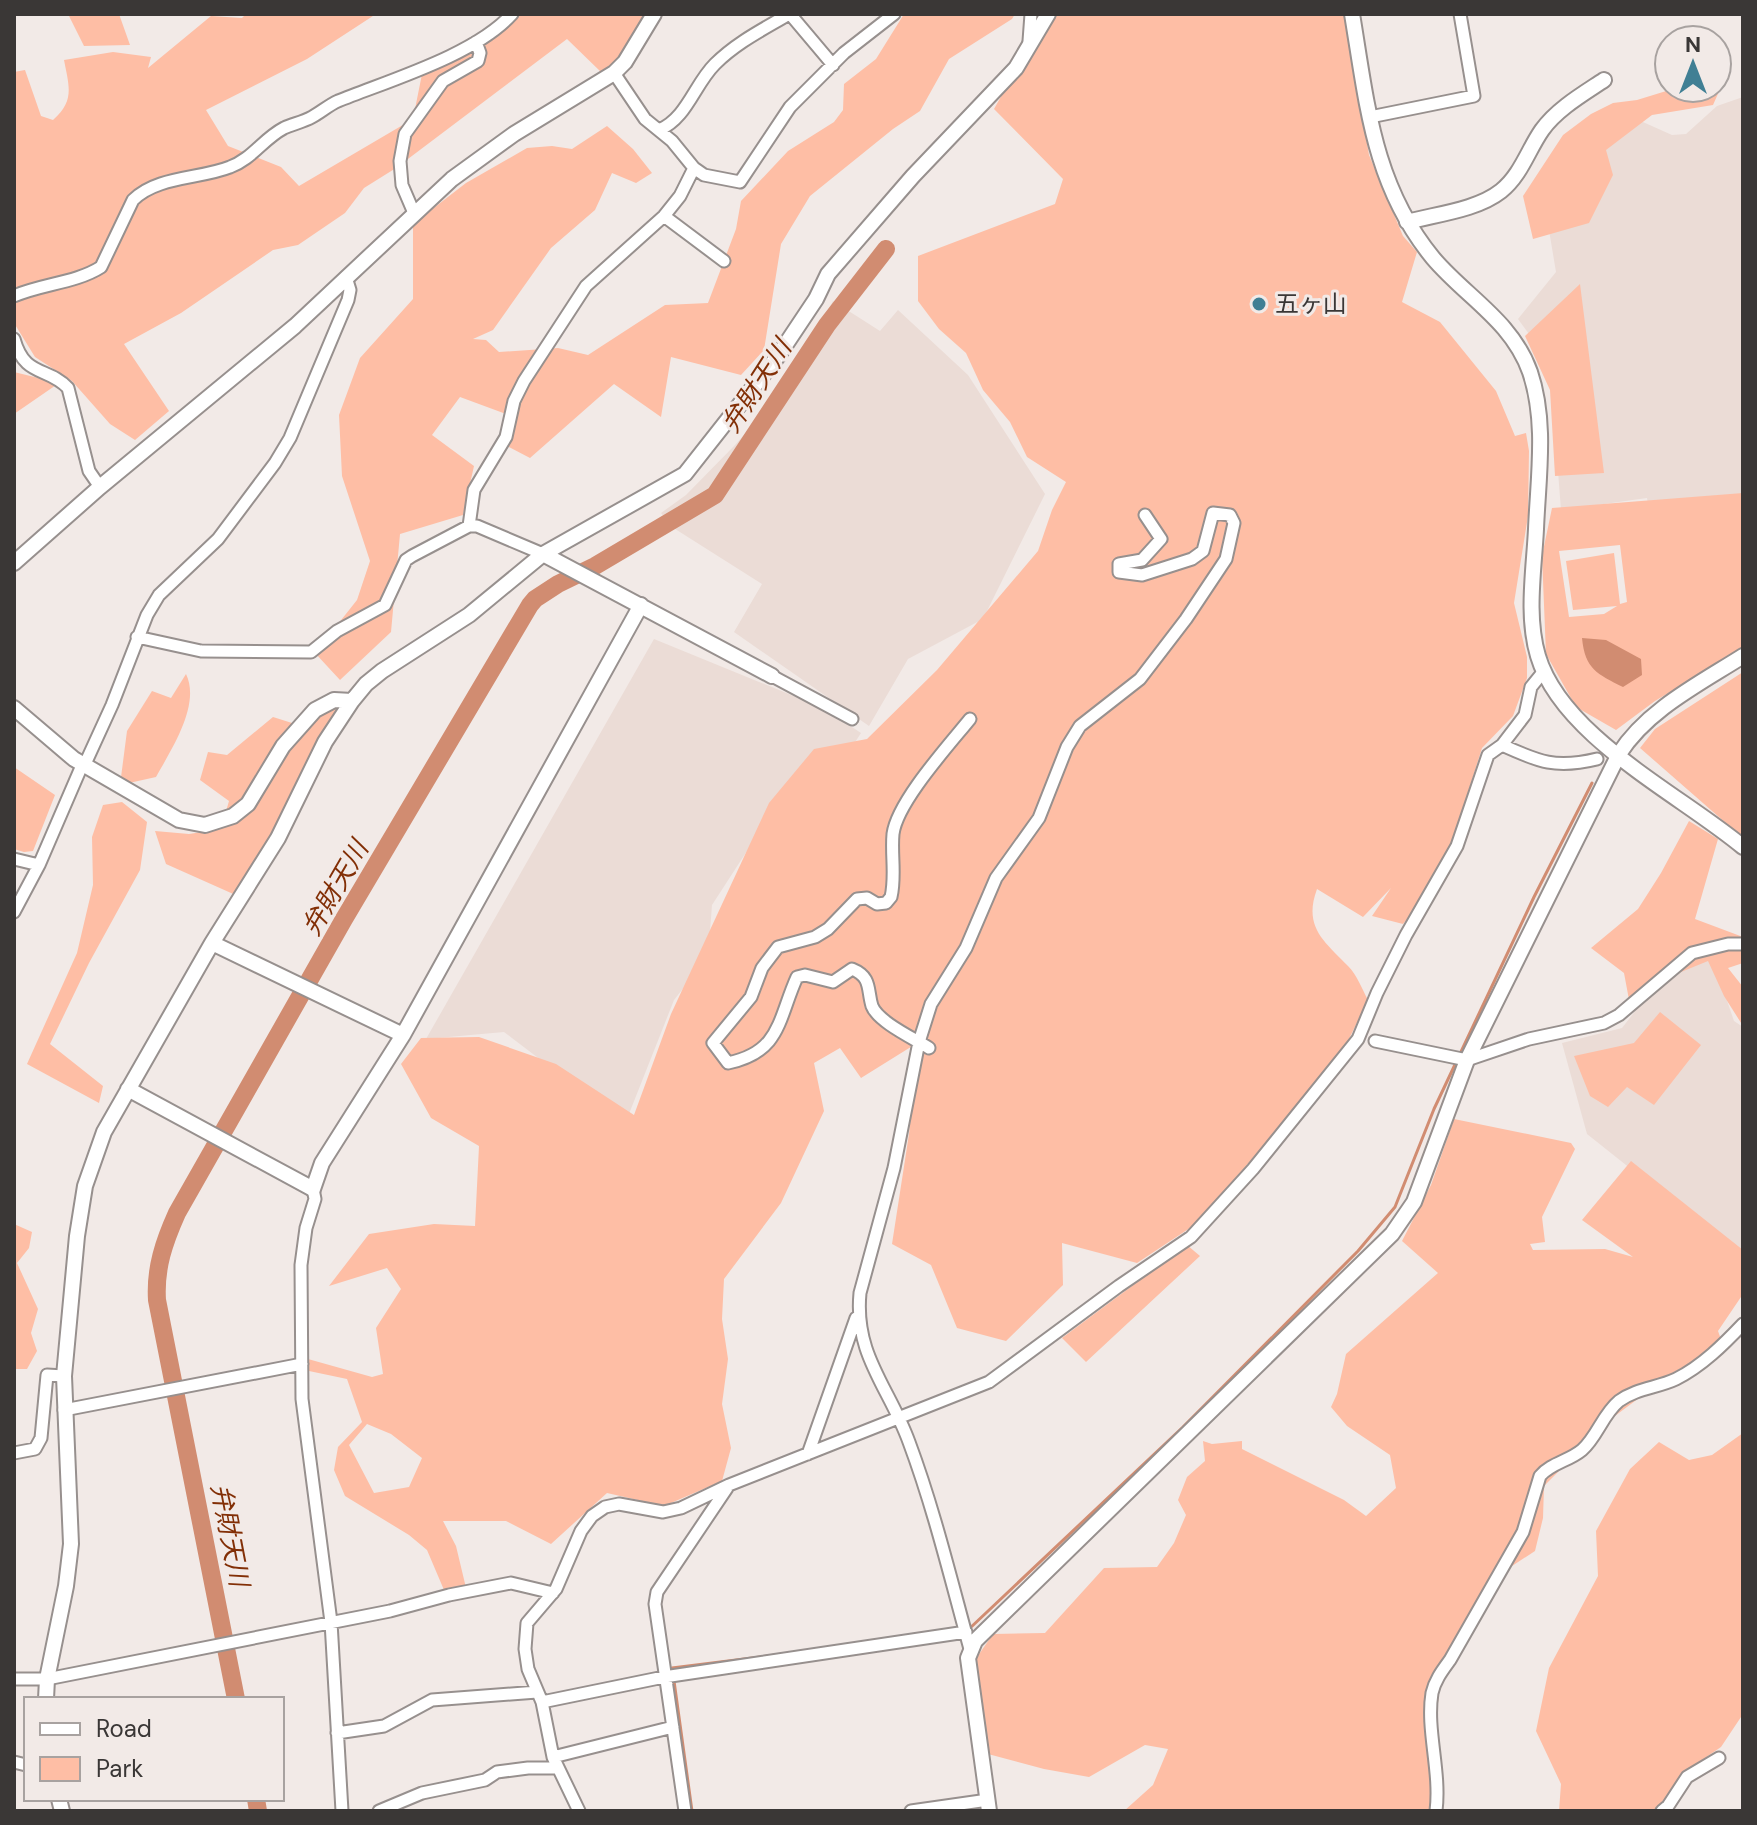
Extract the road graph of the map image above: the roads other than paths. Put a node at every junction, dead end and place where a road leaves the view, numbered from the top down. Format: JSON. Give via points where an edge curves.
{"nodes":[{"id":1,"x":512,"y":14,"type":"edge"},
{"id":2,"x":654,"y":14,"type":"edge"},
{"id":3,"x":789,"y":14,"type":"edge"},
{"id":4,"x":894,"y":14,"type":"edge"},
{"id":5,"x":1031,"y":14,"type":"edge"},
{"id":6,"x":1048,"y":14,"type":"edge"},
{"id":7,"x":1352,"y":14,"type":"edge"},
{"id":8,"x":1460,"y":14,"type":"edge"},
{"id":9,"x":476,"y":42,"type":"junction"},
{"id":10,"x":1028,"y":47,"type":"junction"},
{"id":11,"x":833,"y":65,"type":"junction"},
{"id":12,"x":614,"y":73,"type":"junction"},
{"id":13,"x":1604,"y":80,"type":"dead end"},
{"id":14,"x":1370,"y":117,"type":"junction"},
{"id":15,"x":659,"y":130,"type":"junction"},
{"id":16,"x":694,"y":168,"type":"junction"},
{"id":17,"x":414,"y":213,"type":"junction"},
{"id":18,"x":664,"y":216,"type":"junction"},
{"id":19,"x":1407,"y":222,"type":"junction"},
{"id":20,"x":724,"y":261,"type":"dead end"},
{"id":21,"x":346,"y":277,"type":"junction"},
{"id":22,"x":14,"y":296,"type":"edge"},
{"id":23,"x":14,"y":339,"type":"edge"},
{"id":24,"x":100,"y":487,"type":"junction"},
{"id":25,"x":1145,"y":515,"type":"dead end"},
{"id":26,"x":469,"y":526,"type":"junction"},
{"id":27,"x":543,"y":554,"type":"junction"},
{"id":28,"x":14,"y":563,"type":"edge"},
{"id":29,"x":641,"y":605,"type":"junction"},
{"id":30,"x":137,"y":637,"type":"junction"},
{"id":31,"x":1743,"y":656,"type":"edge"},
{"id":32,"x":1544,"y":671,"type":"junction"},
{"id":33,"x":772,"y":676,"type":"joint"},
{"id":34,"x":352,"y":701,"type":"junction"},
{"id":35,"x":14,"y":708,"type":"edge"},
{"id":36,"x":852,"y":719,"type":"dead end"},
{"id":37,"x":970,"y":719,"type":"dead end"},
{"id":38,"x":1502,"y":745,"type":"junction"},
{"id":39,"x":1619,"y":754,"type":"junction"},
{"id":40,"x":1597,"y":759,"type":"dead end"},
{"id":41,"x":84,"y":764,"type":"junction"},
{"id":42,"x":1743,"y":847,"type":"edge"},
{"id":43,"x":14,"y":859,"type":"edge"},
{"id":44,"x":39,"y":865,"type":"junction"},
{"id":45,"x":14,"y":912,"type":"edge"},
{"id":46,"x":212,"y":943,"type":"junction"},
{"id":47,"x":1743,"y":944,"type":"edge"},
{"id":48,"x":403,"y":1035,"type":"junction"},
{"id":49,"x":1375,"y":1041,"type":"dead end"},
{"id":50,"x":924,"y":1045,"type":"junction"},
{"id":51,"x":1467,"y":1060,"type":"junction"},
{"id":52,"x":128,"y":1089,"type":"junction"},
{"id":53,"x":313,"y":1189,"type":"junction"},
{"id":54,"x":858,"y":1314,"type":"junction"},
{"id":55,"x":1743,"y":1324,"type":"edge"},
{"id":56,"x":302,"y":1364,"type":"junction"},
{"id":57,"x":64,"y":1376,"type":"junction"},
{"id":58,"x":64,"y":1410,"type":"junction"},
{"id":59,"x":900,"y":1418,"type":"junction"},
{"id":60,"x":14,"y":1453,"type":"edge"},
{"id":61,"x":808,"y":1454,"type":"junction"},
{"id":62,"x":729,"y":1485,"type":"junction"},
{"id":63,"x":553,"y":1593,"type":"junction"},
{"id":64,"x":331,"y":1622,"type":"junction"},
{"id":65,"x":966,"y":1632,"type":"junction"},
{"id":66,"x":970,"y":1649,"type":"junction"},
{"id":67,"x":664,"y":1677,"type":"junction"},
{"id":68,"x":14,"y":1679,"type":"edge"},
{"id":69,"x":47,"y":1679,"type":"junction"},
{"id":70,"x":46,"y":1697,"type":"edge"},
{"id":71,"x":540,"y":1697,"type":"junction"},
{"id":72,"x":673,"y":1727,"type":"junction"},
{"id":73,"x":337,"y":1733,"type":"junction"},
{"id":74,"x":1719,"y":1758,"type":"dead end"},
{"id":75,"x":555,"y":1763,"type":"junction"},
{"id":76,"x":988,"y":1805,"type":"edge"},
{"id":77,"x":342,"y":1811,"type":"edge"},
{"id":78,"x":379,"y":1811,"type":"edge"},
{"id":79,"x":579,"y":1811,"type":"edge"},
{"id":80,"x":685,"y":1811,"type":"edge"},
{"id":81,"x":911,"y":1811,"type":"edge"},
{"id":82,"x":1436,"y":1811,"type":"edge"},
{"id":83,"x":1662,"y":1811,"type":"edge"}],
"edges":[{"from":1,"to":9,"type":"street"},
{"from":2,"to":12,"type":"street"},
{"from":3,"to":11,"type":"street"},
{"from":3,"to":15,"type":"street","via":[[714,65],[673,124]]},
{"from":4,"to":11,"type":"street"},
{"from":5,"to":10,"type":"street"},
{"from":6,"to":10,"type":"street"},
{"from":7,"to":14,"type":"street"},
{"from":8,"to":14,"type":"street","via":[[1474,96]]},
{"from":9,"to":17,"type":"street","via":[[478,61],[443,81],[405,134],[402,185]]},
{"from":9,"to":22,"type":"street","via":[[333,103],[265,139],[244,162],[139,193],[101,267]]},
{"from":10,"to":27,"type":"street","via":[[1016,68],[828,274],[754,389],[685,474]]},
{"from":11,"to":16,"type":"street","via":[[790,107],[740,182]]},
{"from":12,"to":15,"type":"street","via":[[645,119]]},
{"from":12,"to":17,"type":"street","via":[[481,157]]},
{"from":13,"to":19,"type":"street","via":[[1543,128],[1501,191]]},
{"from":14,"to":19,"type":"street","via":[[1388,186]]},
{"from":15,"to":16,"type":"street"},
{"from":16,"to":18,"type":"street"},
{"from":17,"to":21,"type":"street"},
{"from":18,"to":20,"type":"street"},
{"from":18,"to":26,"type":"street","via":[[586,286],[524,381],[506,437],[474,490]]},
{"from":19,"to":32,"type":"street","via":[[1434,259],[1511,336],[1530,373],[1540,422],[1533,631]]},
{"from":21,"to":24,"type":"street","via":[[295,326]]},
{"from":21,"to":30,"type":"street","via":[[348,300],[290,438],[218,539],[159,595]]},
{"from":23,"to":24,"type":"street","via":[[20,357],[68,388],[89,471]]},
{"from":24,"to":28,"type":"street"},
{"from":25,"to":50,"type":"street","via":[[1161,539],[1142,560],[1119,564],[1119,572],[1142,575],[1192,559],[1203,551],[1213,513],[1230,515],[1234,523],[1226,559],[1140,679],[1080,726],[1039,818],[996,878],[966,948],[931,1004]]},
{"from":26,"to":27,"type":"street"},
{"from":26,"to":30,"type":"street","via":[[406,560],[385,605],[311,652],[201,651]]},
{"from":27,"to":29,"type":"street"},
{"from":27,"to":34,"type":"street","via":[[469,615],[382,671]]},
{"from":29,"to":33,"type":"street"},
{"from":29,"to":48,"type":"street"},
{"from":30,"to":41,"type":"street"},
{"from":31,"to":39,"type":"street","via":[[1662,708]]},
{"from":32,"to":38,"type":"street","via":[[1531,687],[1525,715]]},
{"from":32,"to":39,"type":"street","via":[[1575,717]]},
{"from":33,"to":36,"type":"street"},
{"from":34,"to":41,"type":"street","via":[[334,700],[315,710],[283,746],[248,804],[218,822],[194,825],[179,820]]},
{"from":34,"to":46,"type":"street","via":[[325,742],[278,838]]},
{"from":35,"to":41,"type":"street"},
{"from":37,"to":50,"type":"street","via":[[900,816],[893,832],[891,897],[877,904],[857,899],[815,937],[778,947],[762,968],[751,997],[713,1043],[728,1063],[757,1053],[774,1037],[797,977],[833,982],[852,969],[866,978],[873,1008],[886,1022]]},
{"from":38,"to":40,"type":"street","via":[[1554,766]]},
{"from":38,"to":59,"type":"street","via":[[1488,755],[1457,846],[1406,935],[1358,1039],[1253,1169],[1191,1237],[989,1382]]},
{"from":39,"to":42,"type":"street"},
{"from":39,"to":51,"type":"street"},
{"from":41,"to":44,"type":"street"},
{"from":43,"to":44,"type":"street"},
{"from":44,"to":45,"type":"street"},
{"from":46,"to":48,"type":"street"},
{"from":46,"to":52,"type":"street"},
{"from":47,"to":51,"type":"street","via":[[1692,953],[1604,1023],[1529,1039]]},
{"from":48,"to":53,"type":"street","via":[[322,1163]]},
{"from":49,"to":51,"type":"street"},
{"from":50,"to":54,"type":"street"},
{"from":51,"to":66,"type":"street","via":[[1414,1202],[1392,1234]]},
{"from":52,"to":53,"type":"street"},
{"from":52,"to":57,"type":"street","via":[[104,1132],[85,1186]]},
{"from":53,"to":56,"type":"street","via":[[301,1265]]},
{"from":54,"to":59,"type":"street","via":[[866,1354]]},
{"from":54,"to":61,"type":"street"},
{"from":55,"to":82,"type":"street","via":[[1690,1371],[1615,1404],[1583,1449],[1540,1476],[1523,1532],[1432,1692]]},
{"from":56,"to":58,"type":"street"},
{"from":56,"to":64,"type":"street"},
{"from":57,"to":58,"type":"street"},
{"from":57,"to":60,"type":"street","via":[[47,1375],[41,1438],[35,1449]]},
{"from":58,"to":69,"type":"street","via":[[71,1544]]},
{"from":59,"to":61,"type":"street"},
{"from":59,"to":65,"type":"street"},
{"from":61,"to":62,"type":"street"},
{"from":62,"to":63,"type":"street","via":[[663,1512],[619,1504],[605,1507],[581,1531]]},
{"from":62,"to":67,"type":"street","via":[[657,1592]]},
{"from":63,"to":64,"type":"street","via":[[511,1583]]},
{"from":63,"to":71,"type":"street","via":[[527,1623],[528,1669]]},
{"from":64,"to":69,"type":"street"},
{"from":64,"to":73,"type":"street"},
{"from":65,"to":66,"type":"street"},
{"from":65,"to":67,"type":"street"},
{"from":66,"to":76,"type":"street"},
{"from":67,"to":71,"type":"street"},
{"from":67,"to":72,"type":"street"},
{"from":68,"to":69,"type":"street"},
{"from":69,"to":70,"type":"street"},
{"from":71,"to":73,"type":"street","via":[[432,1700],[384,1726]]},
{"from":71,"to":75,"type":"street"},
{"from":72,"to":75,"type":"street","via":[[598,1744]]},
{"from":72,"to":80,"type":"street"},
{"from":73,"to":77,"type":"street"},
{"from":74,"to":83,"type":"street","via":[[1687,1777]]},
{"from":75,"to":78,"type":"street","via":[[497,1772]]},
{"from":75,"to":79,"type":"street"},
{"from":76,"to":81,"type":"street"}]}
